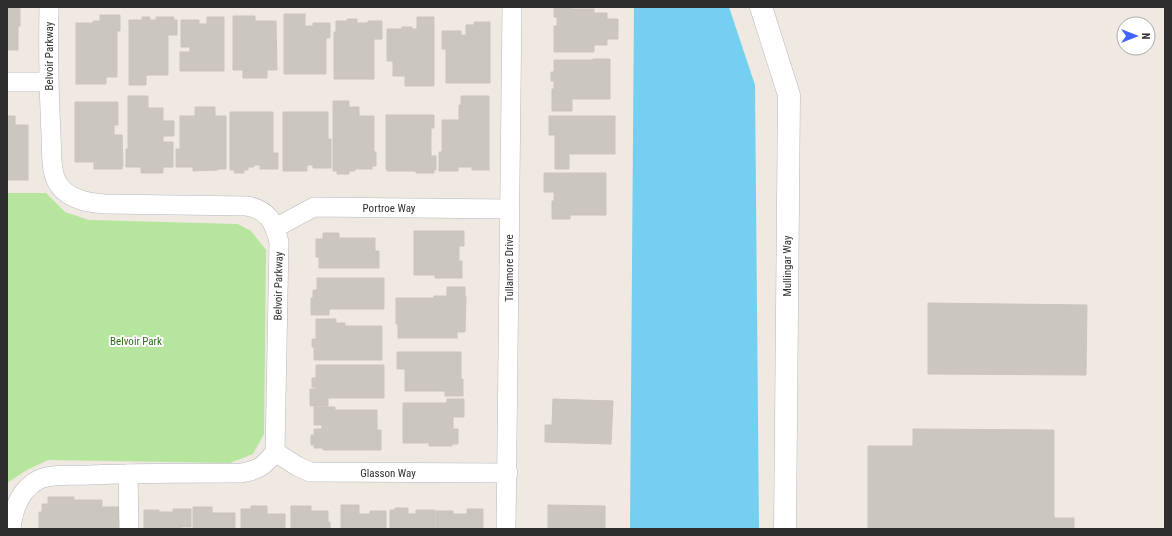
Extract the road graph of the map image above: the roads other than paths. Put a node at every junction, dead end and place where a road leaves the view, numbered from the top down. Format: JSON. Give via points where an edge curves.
{"nodes":[{"id":1,"x":49,"y":7,"type":"edge"},
{"id":2,"x":512,"y":7,"type":"edge"},
{"id":3,"x":761,"y":7,"type":"edge"},
{"id":4,"x":7,"y":82,"type":"edge"},
{"id":5,"x":48,"y":82,"type":"junction"},
{"id":6,"x":509,"y":209,"type":"junction"},
{"id":7,"x":275,"y":228,"type":"junction"},
{"id":8,"x":275,"y":452,"type":"junction"},
{"id":9,"x":508,"y":473,"type":"junction"},
{"id":10,"x":128,"y":474,"type":"junction"},
{"id":11,"x":11,"y":529,"type":"edge"},
{"id":12,"x":130,"y":529,"type":"edge"},
{"id":13,"x":506,"y":529,"type":"edge"},
{"id":14,"x":785,"y":529,"type":"edge"}],
"edges":[{"from":1,"to":5,"type":"street","name":"Belvoir Parkway"},
{"from":2,"to":6,"type":"street","name":"Tullamore Drive"},
{"from":3,"to":14,"type":"street","name":"Mullingar Way","via":[[789,95]]},
{"from":4,"to":5,"type":"street"},
{"from":5,"to":7,"type":"street","name":"Belvoir Parkway","via":[[52,168],[57,183],[72,196],[82,201],[105,204],[246,206],[257,208],[266,215]]},
{"from":6,"to":7,"type":"street","name":"Portroe Way","via":[[314,207]]},
{"from":6,"to":9,"type":"street","name":"Tullamore Drive"},
{"from":7,"to":8,"type":"street","name":"Belvoir Parkway","via":[[279,242]]},
{"from":8,"to":9,"type":"street","name":"Glasson Way","via":[[310,472]]},
{"from":8,"to":10,"type":"street","via":[[267,462],[255,470],[242,473]]},
{"from":9,"to":13,"type":"street","name":"Tullamore Drive"},
{"from":10,"to":11,"type":"street","via":[[41,479],[30,486],[19,500],[13,513]]},
{"from":10,"to":12,"type":"street"}]}
